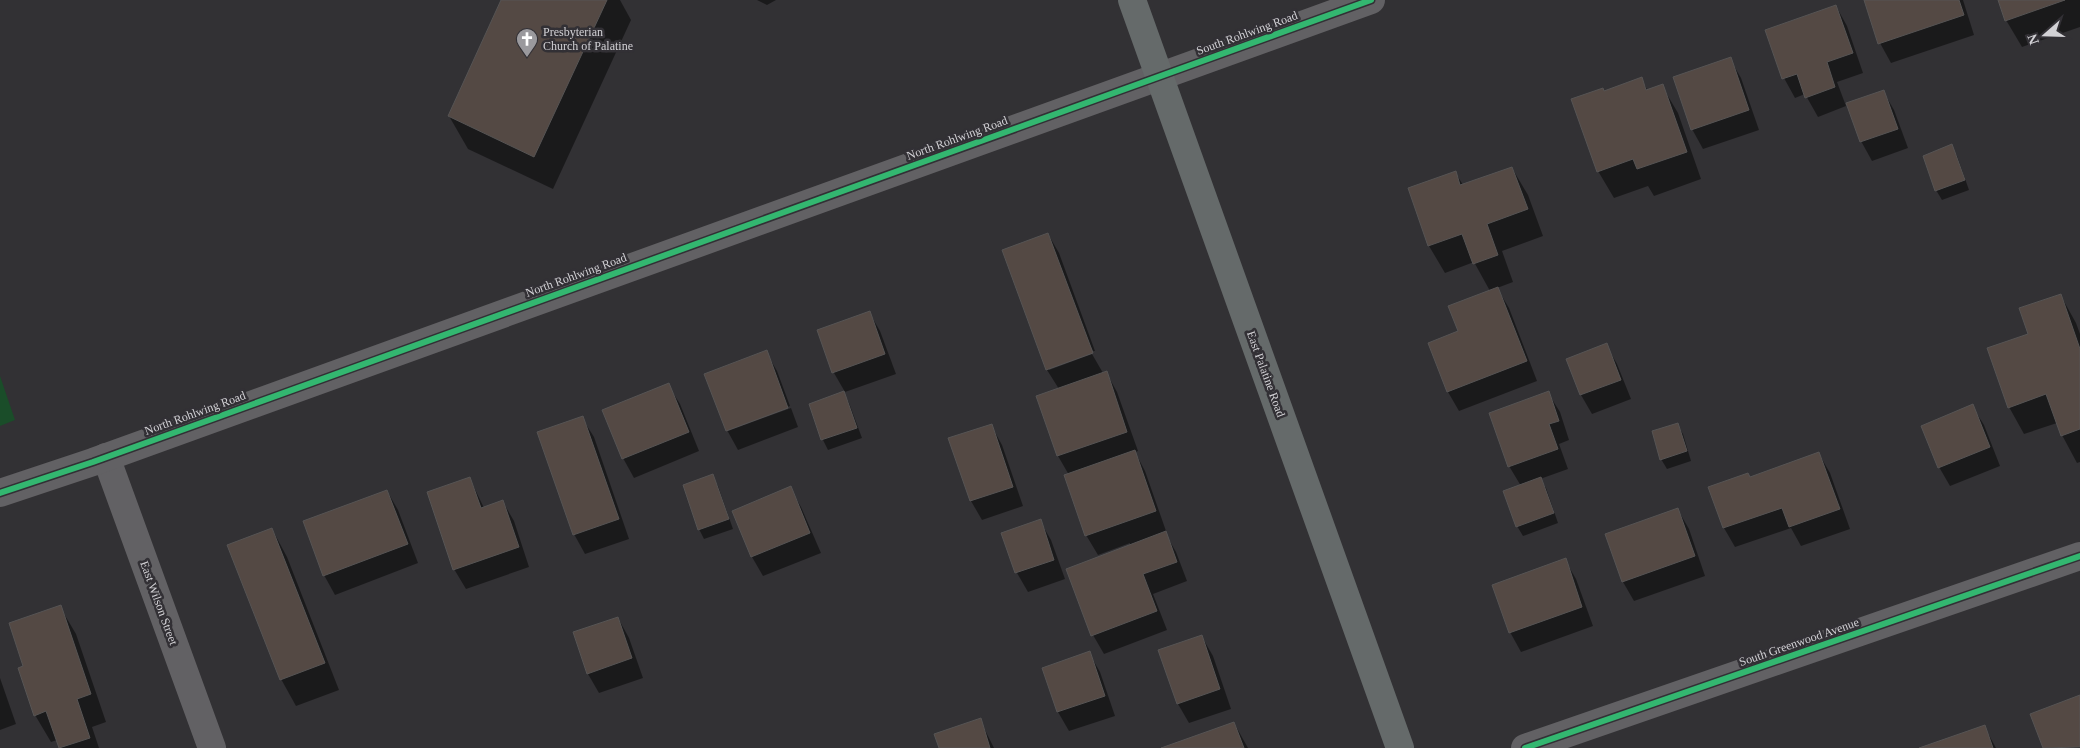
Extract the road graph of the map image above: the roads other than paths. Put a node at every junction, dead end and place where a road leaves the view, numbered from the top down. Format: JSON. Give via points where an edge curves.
{"nodes":[{"id":1,"x":1132,"y":0,"type":"edge"},
{"id":2,"x":1371,"y":0,"type":"edge"},
{"id":3,"x":1159,"y":76,"type":"junction"},
{"id":4,"x":106,"y":457,"type":"junction"},
{"id":5,"x":0,"y":493,"type":"edge"},
{"id":6,"x":2080,"y":556,"type":"edge"},
{"id":7,"x":212,"y":748,"type":"edge"},
{"id":8,"x":1400,"y":748,"type":"edge"},
{"id":9,"x":1525,"y":748,"type":"edge"}],
"edges":[{"from":1,"to":3,"type":"main road","name":"East Palatine Road"},
{"from":2,"to":3,"type":"street","name":"South Rohlwing Road"},
{"from":3,"to":4,"type":"street","name":"North Rohlwing Road"},
{"from":3,"to":8,"type":"main road","name":"East Palatine Road"},
{"from":4,"to":5,"type":"street","name":"North Rohlwing Road"},
{"from":4,"to":7,"type":"street","name":"East Wilson Street"},
{"from":6,"to":9,"type":"street","name":"South Greenwood Avenue"}]}
